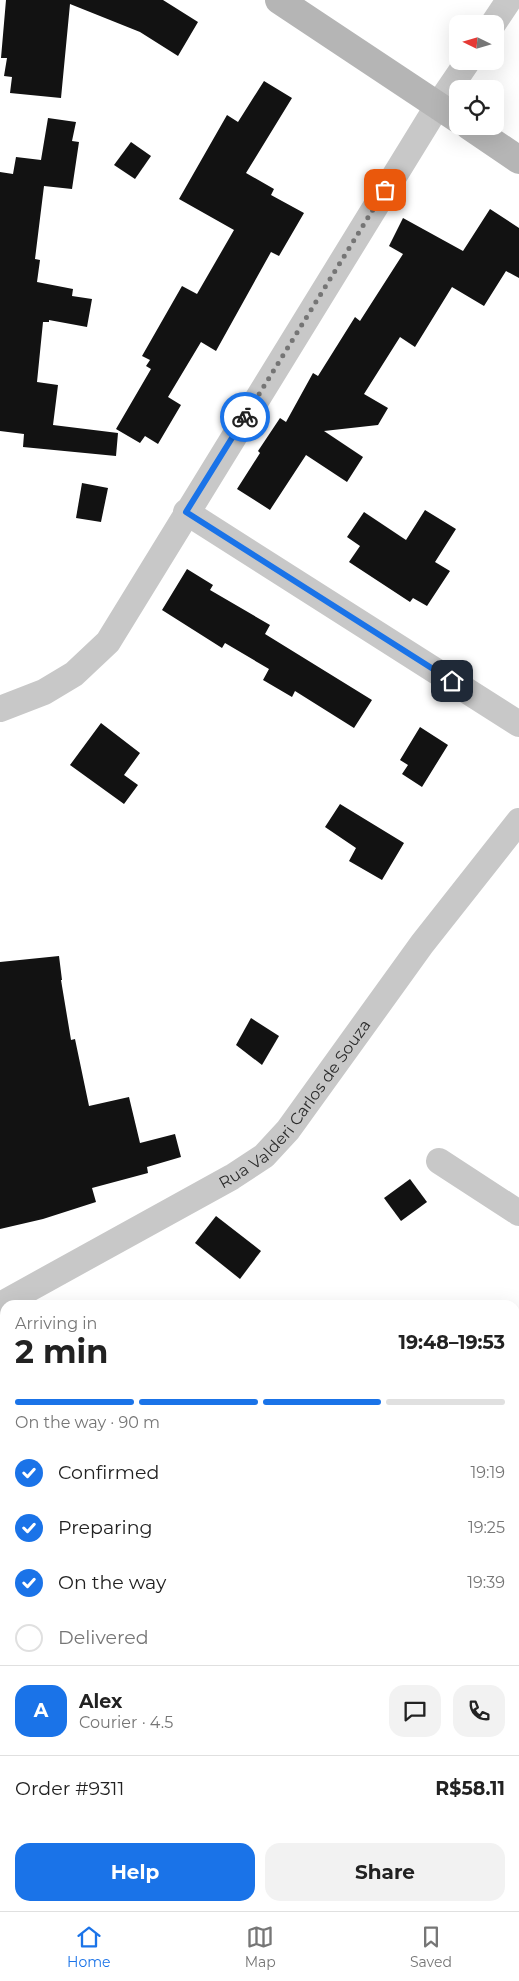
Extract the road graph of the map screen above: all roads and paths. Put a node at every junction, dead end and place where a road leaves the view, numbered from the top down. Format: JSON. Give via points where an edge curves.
{"nodes":[{"id":1,"x":279,"y":0,"type":"edge"},
{"id":2,"x":509,"y":0,"type":"edge"},
{"id":3,"x":499,"y":15,"type":"edge"},
{"id":4,"x":464,"y":70,"type":"edge"},
{"id":5,"x":448,"y":112,"type":"edge"},
{"id":6,"x":482,"y":135,"type":"edge"},
{"id":7,"x":519,"y":160,"type":"edge"},
{"id":8,"x":186,"y":512,"type":"junction"},
{"id":9,"x":0,"y":709,"type":"edge"},
{"id":10,"x":519,"y":724,"type":"edge"},
{"id":11,"x":519,"y":821,"type":"edge"},
{"id":12,"x":439,"y":1161,"type":"dead end"},
{"id":13,"x":519,"y":1213,"type":"edge"},
{"id":14,"x":9,"y":1300,"type":"edge"}],
"edges":[{"from":1,"to":5,"type":"street"},
{"from":2,"to":3,"type":"street"},
{"from":4,"to":5,"type":"street"},
{"from":5,"to":8,"type":"street"},
{"from":6,"to":7,"type":"street"},
{"from":8,"to":9,"type":"street","via":[[108,642],[74,674],[44,692]]},
{"from":8,"to":10,"type":"street"},
{"from":11,"to":14,"type":"street","name":"Rua Valderi Carlos de Souza","via":[[422,944],[288,1130],[264,1156],[232,1177]]},
{"from":12,"to":13,"type":"street"}]}
